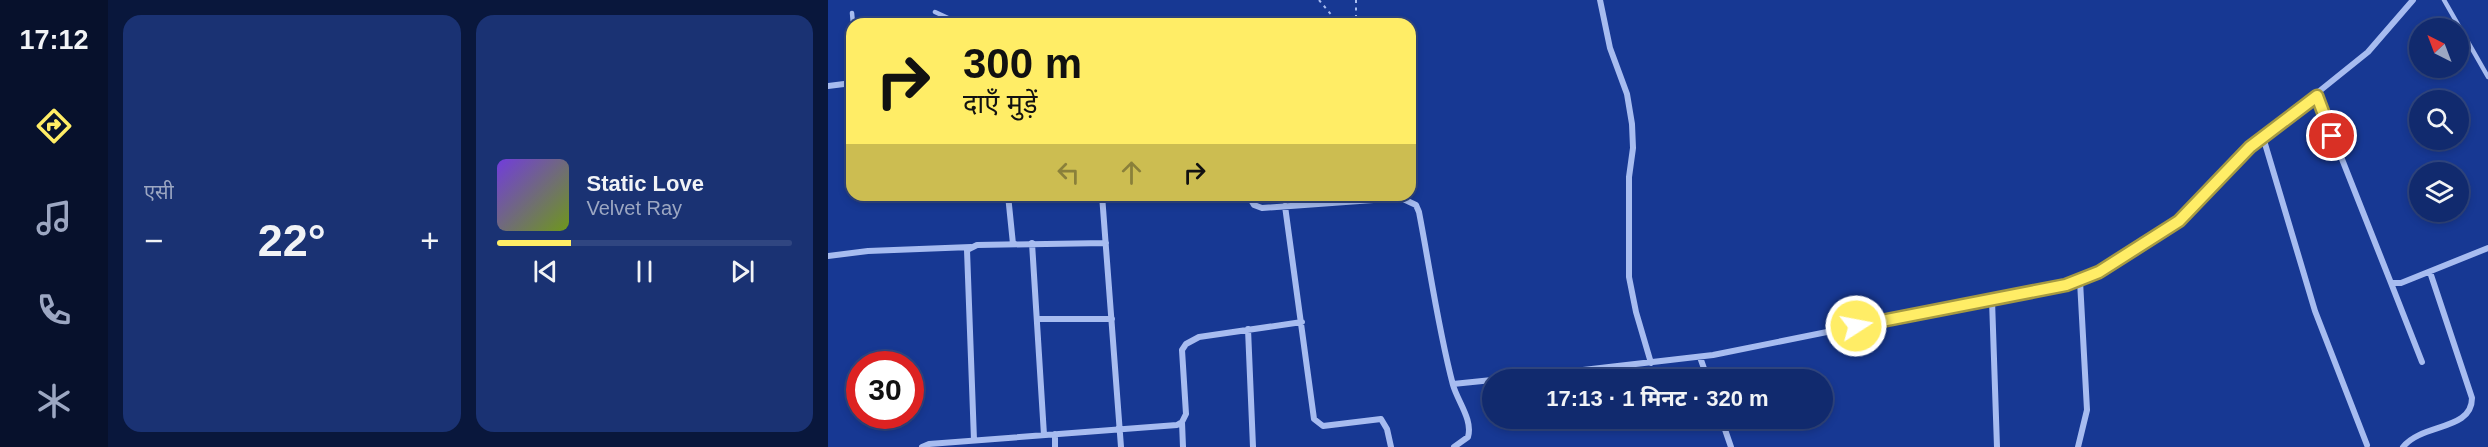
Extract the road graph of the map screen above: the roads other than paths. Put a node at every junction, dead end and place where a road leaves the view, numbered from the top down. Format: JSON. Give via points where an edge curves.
{"nodes":[{"id":1,"x":1600,"y":0,"type":"edge"},
{"id":2,"x":2413,"y":0,"type":"edge"},
{"id":3,"x":2444,"y":0,"type":"edge"},
{"id":4,"x":935,"y":12,"type":"dead end"},
{"id":5,"x":852,"y":13,"type":"dead end"},
{"id":6,"x":852,"y":18,"type":"edge"},
{"id":7,"x":948,"y":18,"type":"edge"},
{"id":8,"x":2488,"y":77,"type":"edge"},
{"id":9,"x":846,"y":84,"type":"edge"},
{"id":10,"x":828,"y":86,"type":"edge"},
{"id":11,"x":2317,"y":96,"type":"junction"},
{"id":12,"x":2263,"y":137,"type":"junction"},
{"id":13,"x":1009,"y":201,"type":"edge"},
{"id":14,"x":1102,"y":201,"type":"edge"},
{"id":15,"x":1252,"y":201,"type":"edge"},
{"id":16,"x":1358,"y":201,"type":"edge"},
{"id":17,"x":1407,"y":201,"type":"edge"},
{"id":18,"x":1285,"y":206,"type":"junction"},
{"id":19,"x":1032,"y":243,"type":"junction"},
{"id":20,"x":1106,"y":243,"type":"junction"},
{"id":21,"x":1013,"y":244,"type":"junction"},
{"id":22,"x":971,"y":247,"type":"junction"},
{"id":23,"x":2488,"y":248,"type":"edge"},
{"id":24,"x":828,"y":256,"type":"edge"},
{"id":25,"x":2430,"y":272,"type":"junction"},
{"id":26,"x":2080,"y":281,"type":"junction"},
{"id":27,"x":2391,"y":283,"type":"junction"},
{"id":28,"x":1992,"y":300,"type":"junction"},
{"id":29,"x":1037,"y":319,"type":"junction"},
{"id":30,"x":1112,"y":320,"type":"junction"},
{"id":31,"x":1302,"y":322,"type":"junction"},
{"id":32,"x":1248,"y":329,"type":"junction"},
{"id":33,"x":1700,"y":357,"type":"junction"},
{"id":34,"x":2421,"y":362,"type":"dead end"},
{"id":35,"x":1651,"y":363,"type":"junction"},
{"id":36,"x":1597,"y":369,"type":"edge"},
{"id":37,"x":1704,"y":369,"type":"edge"},
{"id":38,"x":1482,"y":381,"type":"edge"},
{"id":39,"x":1453,"y":384,"type":"junction"},
{"id":40,"x":1182,"y":422,"type":"junction"},
{"id":41,"x":1119,"y":428,"type":"junction"},
{"id":42,"x":1725,"y":429,"type":"edge"},
{"id":43,"x":1055,"y":434,"type":"junction"},
{"id":44,"x":1044,"y":435,"type":"junction"},
{"id":45,"x":984,"y":439,"type":"junction"},
{"id":46,"x":974,"y":440,"type":"junction"},
{"id":47,"x":2367,"y":445,"type":"dead end"},
{"id":48,"x":922,"y":447,"type":"edge"},
{"id":49,"x":985,"y":447,"type":"edge"},
{"id":50,"x":1055,"y":447,"type":"edge"},
{"id":51,"x":1121,"y":447,"type":"edge"},
{"id":52,"x":1183,"y":447,"type":"edge"},
{"id":53,"x":1252,"y":447,"type":"edge"},
{"id":54,"x":1391,"y":447,"type":"edge"},
{"id":55,"x":1454,"y":447,"type":"edge"},
{"id":56,"x":1731,"y":447,"type":"edge"},
{"id":57,"x":1997,"y":447,"type":"edge"},
{"id":58,"x":2078,"y":447,"type":"edge"},
{"id":59,"x":2403,"y":447,"type":"edge"}],
"edges":[{"from":1,"to":35,"type":"street","via":[[1610,48],[1627,94],[1634,138],[1629,177],[1629,277]]},
{"from":2,"to":11,"type":"street","via":[[2368,52]]},
{"from":3,"to":8,"type":"lane"},
{"from":4,"to":7,"type":"lane"},
{"from":5,"to":6,"type":"lane"},
{"from":9,"to":10,"type":"street"},
{"from":11,"to":12,"type":"street"},
{"from":11,"to":27,"type":"street"},
{"from":12,"to":26,"type":"street","via":[[2179,221],[2115,264]]},
{"from":12,"to":47,"type":"street","via":[[2315,311]]},
{"from":13,"to":21,"type":"street"},
{"from":14,"to":20,"type":"street"},
{"from":15,"to":18,"type":"street","via":[[1262,208]]},
{"from":16,"to":18,"type":"street"},
{"from":17,"to":39,"type":"street","via":[[1419,212]]},
{"from":18,"to":31,"type":"street"},
{"from":19,"to":20,"type":"street"},
{"from":19,"to":21,"type":"street"},
{"from":19,"to":29,"type":"street"},
{"from":20,"to":30,"type":"street"},
{"from":21,"to":22,"type":"street"},
{"from":22,"to":24,"type":"street"},
{"from":22,"to":46,"type":"street","via":[[966,256]]},
{"from":23,"to":25,"type":"street"},
{"from":25,"to":27,"type":"street","via":[[2401,284]]},
{"from":25,"to":59,"type":"street","via":[[2472,405],[2457,422],[2420,433]]},
{"from":26,"to":28,"type":"street"},
{"from":26,"to":58,"type":"street","via":[[2087,410]]},
{"from":27,"to":34,"type":"street"},
{"from":28,"to":33,"type":"street"},
{"from":28,"to":57,"type":"street"},
{"from":29,"to":30,"type":"street"},
{"from":29,"to":44,"type":"street"},
{"from":30,"to":41,"type":"street"},
{"from":31,"to":32,"type":"street"},
{"from":31,"to":54,"type":"street","via":[[1314,419],[1323,426],[1381,419]]},
{"from":32,"to":40,"type":"street","via":[[1199,337],[1186,344],[1182,350],[1186,414]]},
{"from":32,"to":53,"type":"street"},
{"from":33,"to":35,"type":"street"},
{"from":33,"to":37,"type":"street"},
{"from":35,"to":36,"type":"street"},
{"from":38,"to":39,"type":"street"},
{"from":39,"to":55,"type":"street","via":[[1470,430],[1468,437]]},
{"from":40,"to":41,"type":"street"},
{"from":40,"to":52,"type":"street"},
{"from":41,"to":43,"type":"street"},
{"from":41,"to":51,"type":"street"},
{"from":42,"to":56,"type":"street"},
{"from":43,"to":44,"type":"street"},
{"from":43,"to":50,"type":"street"},
{"from":44,"to":45,"type":"street"},
{"from":45,"to":46,"type":"street"},
{"from":45,"to":49,"type":"street"},
{"from":46,"to":48,"type":"street"}]}
